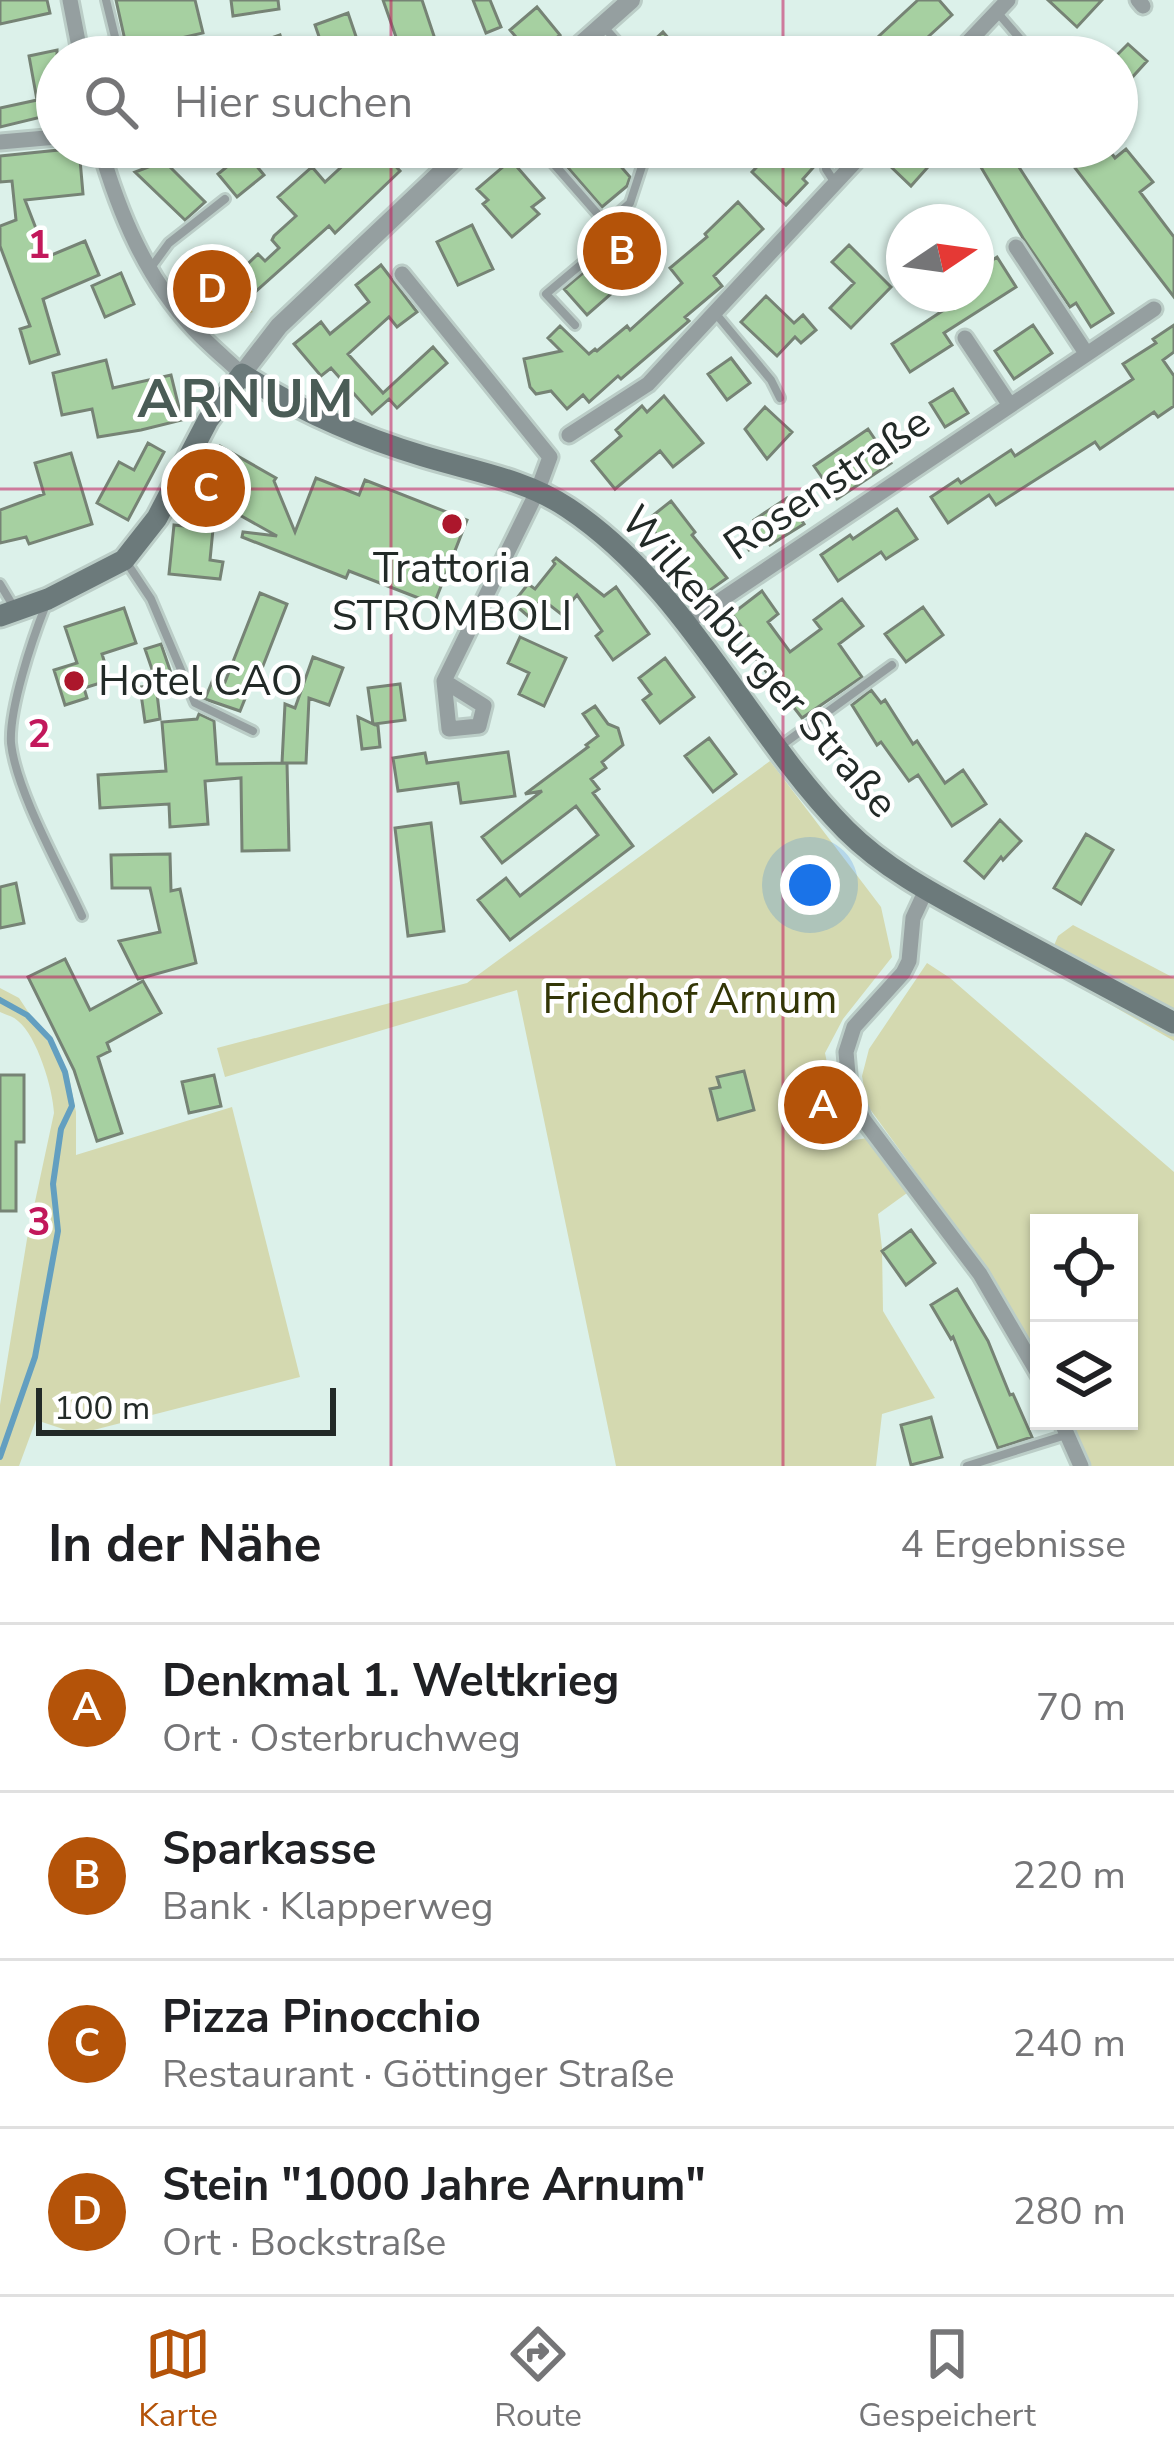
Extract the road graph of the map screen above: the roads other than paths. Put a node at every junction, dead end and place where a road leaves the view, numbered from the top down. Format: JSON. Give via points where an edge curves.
{"nodes":[{"id":1,"x":70,"y":0,"type":"edge"},
{"id":2,"x":106,"y":0,"type":"edge"},
{"id":3,"x":631,"y":0,"type":"edge"},
{"id":4,"x":997,"y":4,"type":"edge"},
{"id":5,"x":602,"y":25,"type":"junction"},
{"id":6,"x":77,"y":36,"type":"edge"},
{"id":7,"x":115,"y":36,"type":"edge"},
{"id":8,"x":590,"y":36,"type":"edge"},
{"id":9,"x":612,"y":36,"type":"edge"},
{"id":10,"x":971,"y":36,"type":"edge"},
{"id":11,"x":1020,"y":36,"type":"edge"},
{"id":12,"x":36,"y":139,"type":"edge"},
{"id":13,"x":0,"y":142,"type":"edge"},
{"id":14,"x":106,"y":168,"type":"edge"},
{"id":15,"x":446,"y":168,"type":"edge"},
{"id":16,"x":557,"y":168,"type":"edge"},
{"id":17,"x":641,"y":168,"type":"edge"},
{"id":18,"x":826,"y":168,"type":"edge"},
{"id":19,"x":849,"y":168,"type":"edge"},
{"id":20,"x":835,"y":183,"type":"junction"},
{"id":21,"x":225,"y":199,"type":"dead end"},
{"id":22,"x":606,"y":224,"type":"junction"},
{"id":23,"x":1016,"y":247,"type":"dead end"},
{"id":24,"x":149,"y":271,"type":"junction"},
{"id":25,"x":402,"y":274,"type":"dead end"},
{"id":26,"x":1154,"y":309,"type":"dead end"},
{"id":27,"x":714,"y":313,"type":"junction"},
{"id":28,"x":575,"y":326,"type":"dead end"},
{"id":29,"x":965,"y":338,"type":"dead end"},
{"id":30,"x":1086,"y":353,"type":"junction"},
{"id":31,"x":242,"y":374,"type":"junction"},
{"id":32,"x":780,"y":398,"type":"dead end"},
{"id":33,"x":1009,"y":404,"type":"junction"},
{"id":34,"x":569,"y":435,"type":"dead end"},
{"id":35,"x":537,"y":492,"type":"junction"},
{"id":36,"x":124,"y":560,"type":"junction"},
{"id":37,"x":0,"y":584,"type":"edge"},
{"id":38,"x":47,"y":599,"type":"junction"},
{"id":39,"x":8,"y":614,"type":"edge"},
{"id":40,"x":685,"y":623,"type":"junction"},
{"id":41,"x":892,"y":665,"type":"dead end"},
{"id":42,"x":444,"y":681,"type":"dead end"},
{"id":43,"x":253,"y":730,"type":"dead end"},
{"id":44,"x":779,"y":748,"type":"junction"},
{"id":45,"x":926,"y":890,"type":"junction"},
{"id":46,"x":82,"y":916,"type":"dead end"},
{"id":47,"x":1174,"y":1023,"type":"edge"},
{"id":48,"x":1030,"y":1360,"type":"edge"},
{"id":49,"x":1059,"y":1430,"type":"edge"},
{"id":50,"x":1065,"y":1430,"type":"edge"},
{"id":51,"x":967,"y":1466,"type":"edge"},
{"id":52,"x":1081,"y":1466,"type":"edge"}],
"edges":[{"from":1,"to":6,"type":"street"},
{"from":2,"to":7,"type":"lane"},
{"from":3,"to":5,"type":"street"},
{"from":4,"to":10,"type":"street"},
{"from":4,"to":11,"type":"lane"},
{"from":5,"to":8,"type":"street"},
{"from":5,"to":9,"type":"lane"},
{"from":12,"to":13,"type":"street"},
{"from":14,"to":24,"type":"street"},
{"from":15,"to":31,"type":"street","via":[[279,326]]},
{"from":16,"to":22,"type":"lane"},
{"from":17,"to":22,"type":"lane","via":[[630,203]]},
{"from":18,"to":20,"type":"lane"},
{"from":19,"to":20,"type":"street"},
{"from":20,"to":27,"type":"street"},
{"from":21,"to":24,"type":"lane","via":[[169,243]]},
{"from":22,"to":28,"type":"lane","via":[[616,235],[546,294]]},
{"from":23,"to":30,"type":"street"},
{"from":24,"to":31,"type":"street"},
{"from":25,"to":35,"type":"street","via":[[550,457]]},
{"from":26,"to":30,"type":"street","name":"Rosenstraße"},
{"from":27,"to":32,"type":"lane"},
{"from":27,"to":34,"type":"street","via":[[648,384]]},
{"from":29,"to":33,"type":"street"},
{"from":30,"to":33,"type":"street","name":"Rosenstraße"},
{"from":31,"to":35,"type":"main road","name":"Wilkenburger Straße","via":[[364,437]]},
{"from":31,"to":36,"type":"main road"},
{"from":33,"to":40,"type":"street","name":"Rosenstraße"},
{"from":35,"to":40,"type":"main road","name":"Wilkenburger Straße","via":[[602,535]]},
{"from":35,"to":42,"type":"street"},
{"from":36,"to":38,"type":"main road"},
{"from":36,"to":43,"type":"lane","via":[[151,599],[194,704]]},
{"from":37,"to":39,"type":"lane"},
{"from":38,"to":39,"type":"main road"},
{"from":38,"to":46,"type":"lane","via":[[11,745]]},
{"from":40,"to":44,"type":"main road","name":"Wilkenburger Straße"},
{"from":41,"to":44,"type":"lane"},
{"from":44,"to":45,"type":"main road","name":"Wilkenburger Straße","via":[[844,828]]},
{"from":45,"to":47,"type":"main road","name":"Wilkenburger Straße"},
{"from":45,"to":48,"type":"street","via":[[909,962],[854,1027],[849,1085],[863,1119],[980,1274]]},
{"from":49,"to":51,"type":"lane"},
{"from":50,"to":52,"type":"street"}]}
